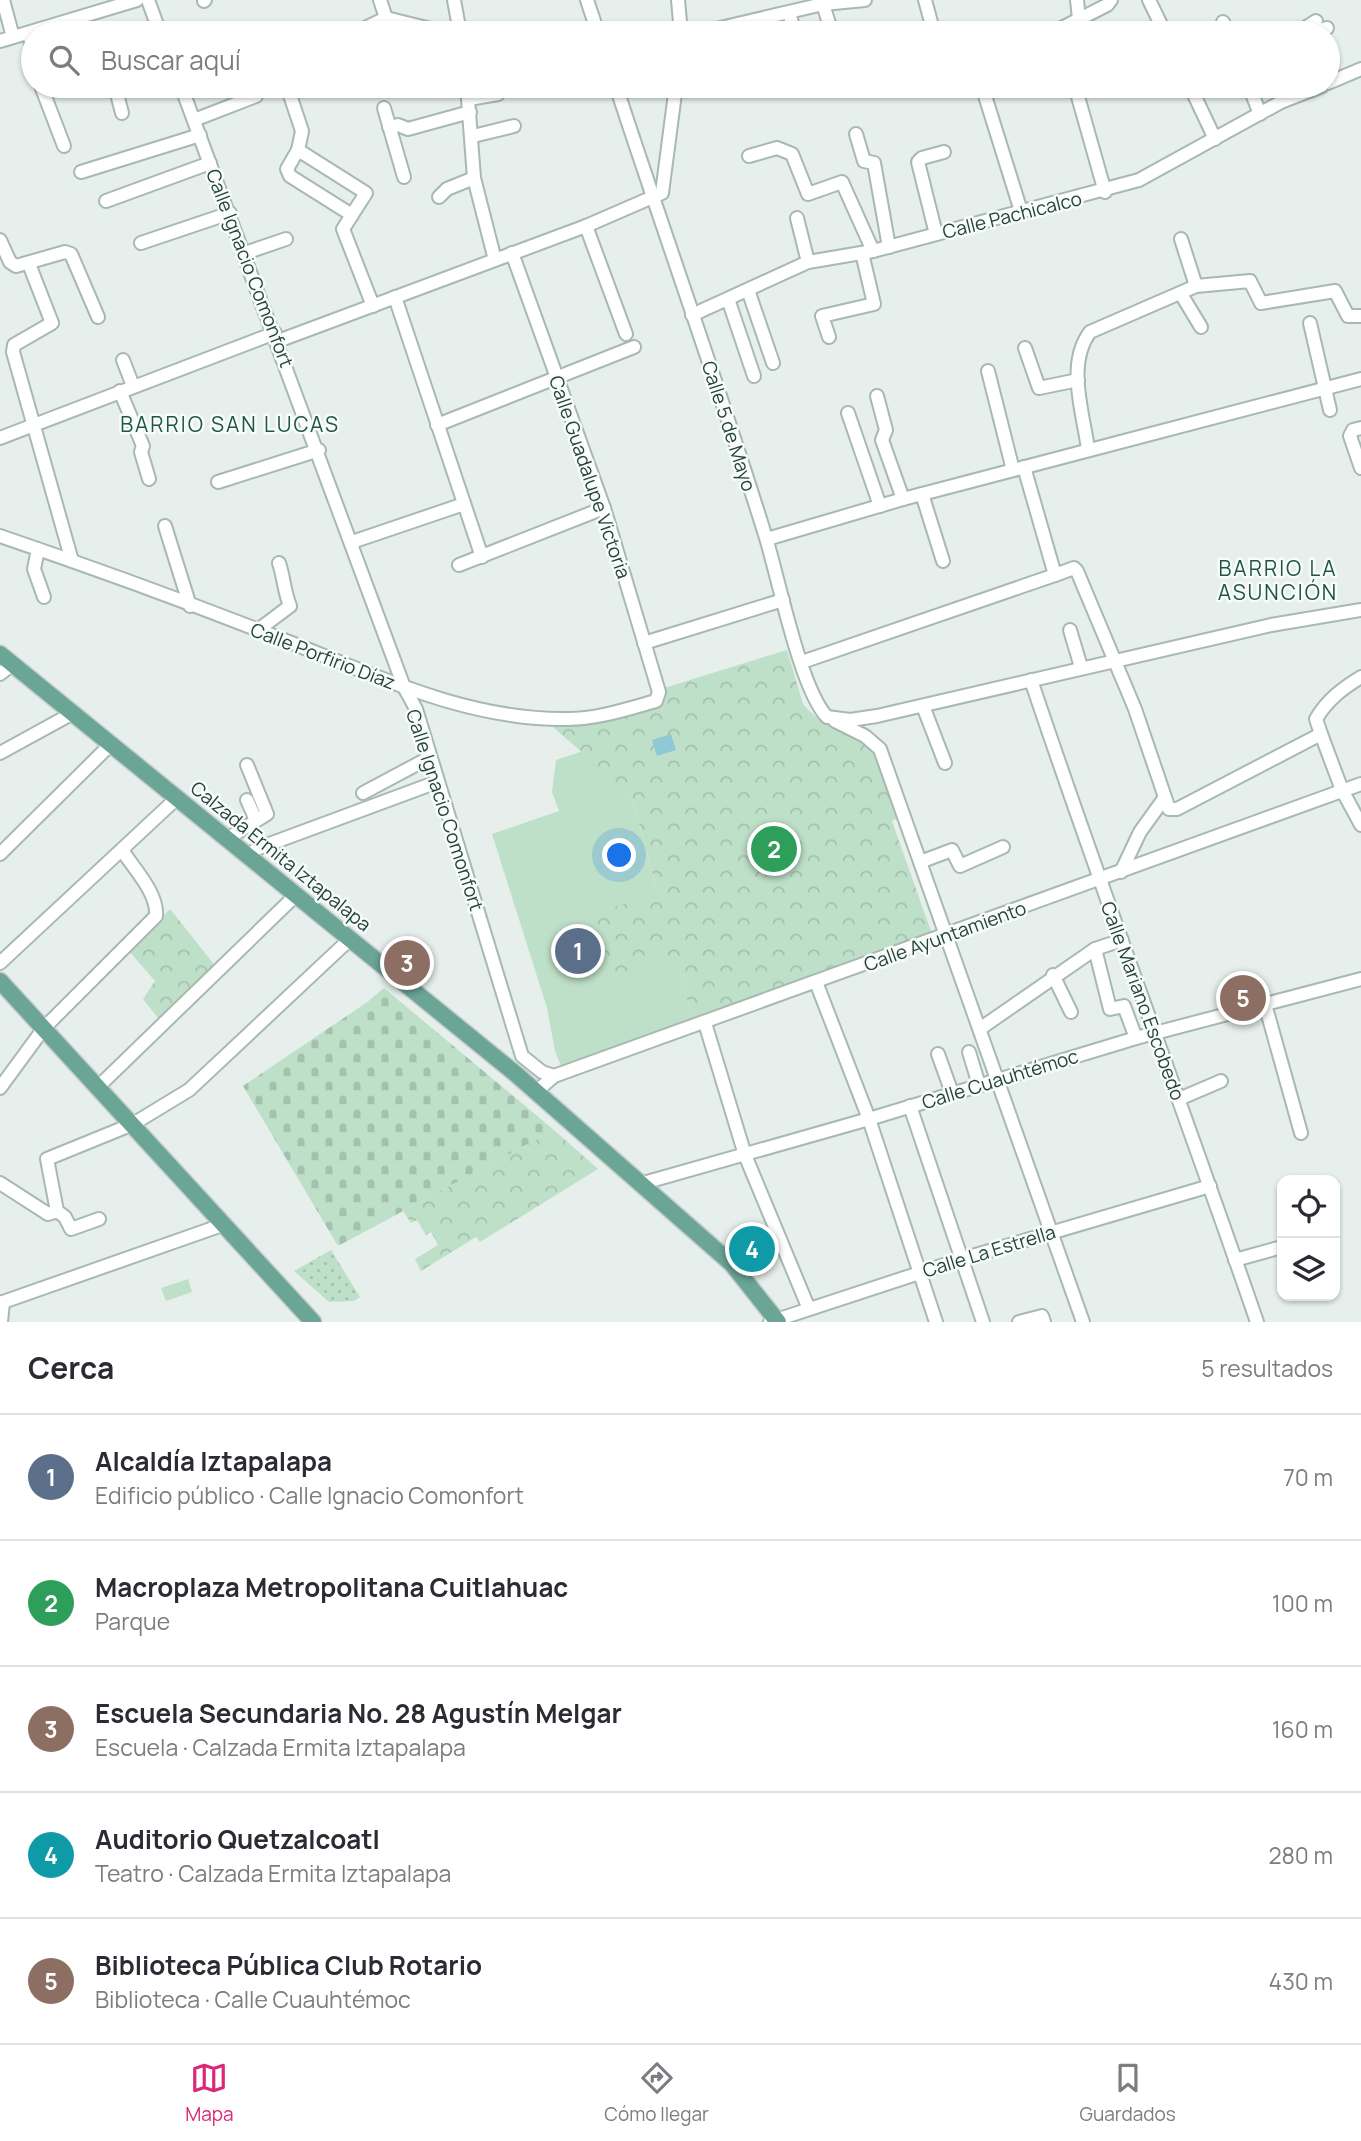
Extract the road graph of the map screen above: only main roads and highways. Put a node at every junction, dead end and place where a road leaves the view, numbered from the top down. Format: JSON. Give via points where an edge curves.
{"nodes":[{"id":1,"x":4,"y":664,"type":"edge"},
{"id":2,"x":0,"y":981,"type":"edge"},
{"id":3,"x":775,"y":1321,"type":"edge"},
{"id":4,"x":313,"y":1322,"type":"edge"}],
"edges":[{"from":1,"to":3,"type":"main road","name":"Calzada Ermita Iztapalapa","via":[[73,713],[517,1075],[732,1264]]},
{"from":2,"to":4,"type":"main road"}]}
